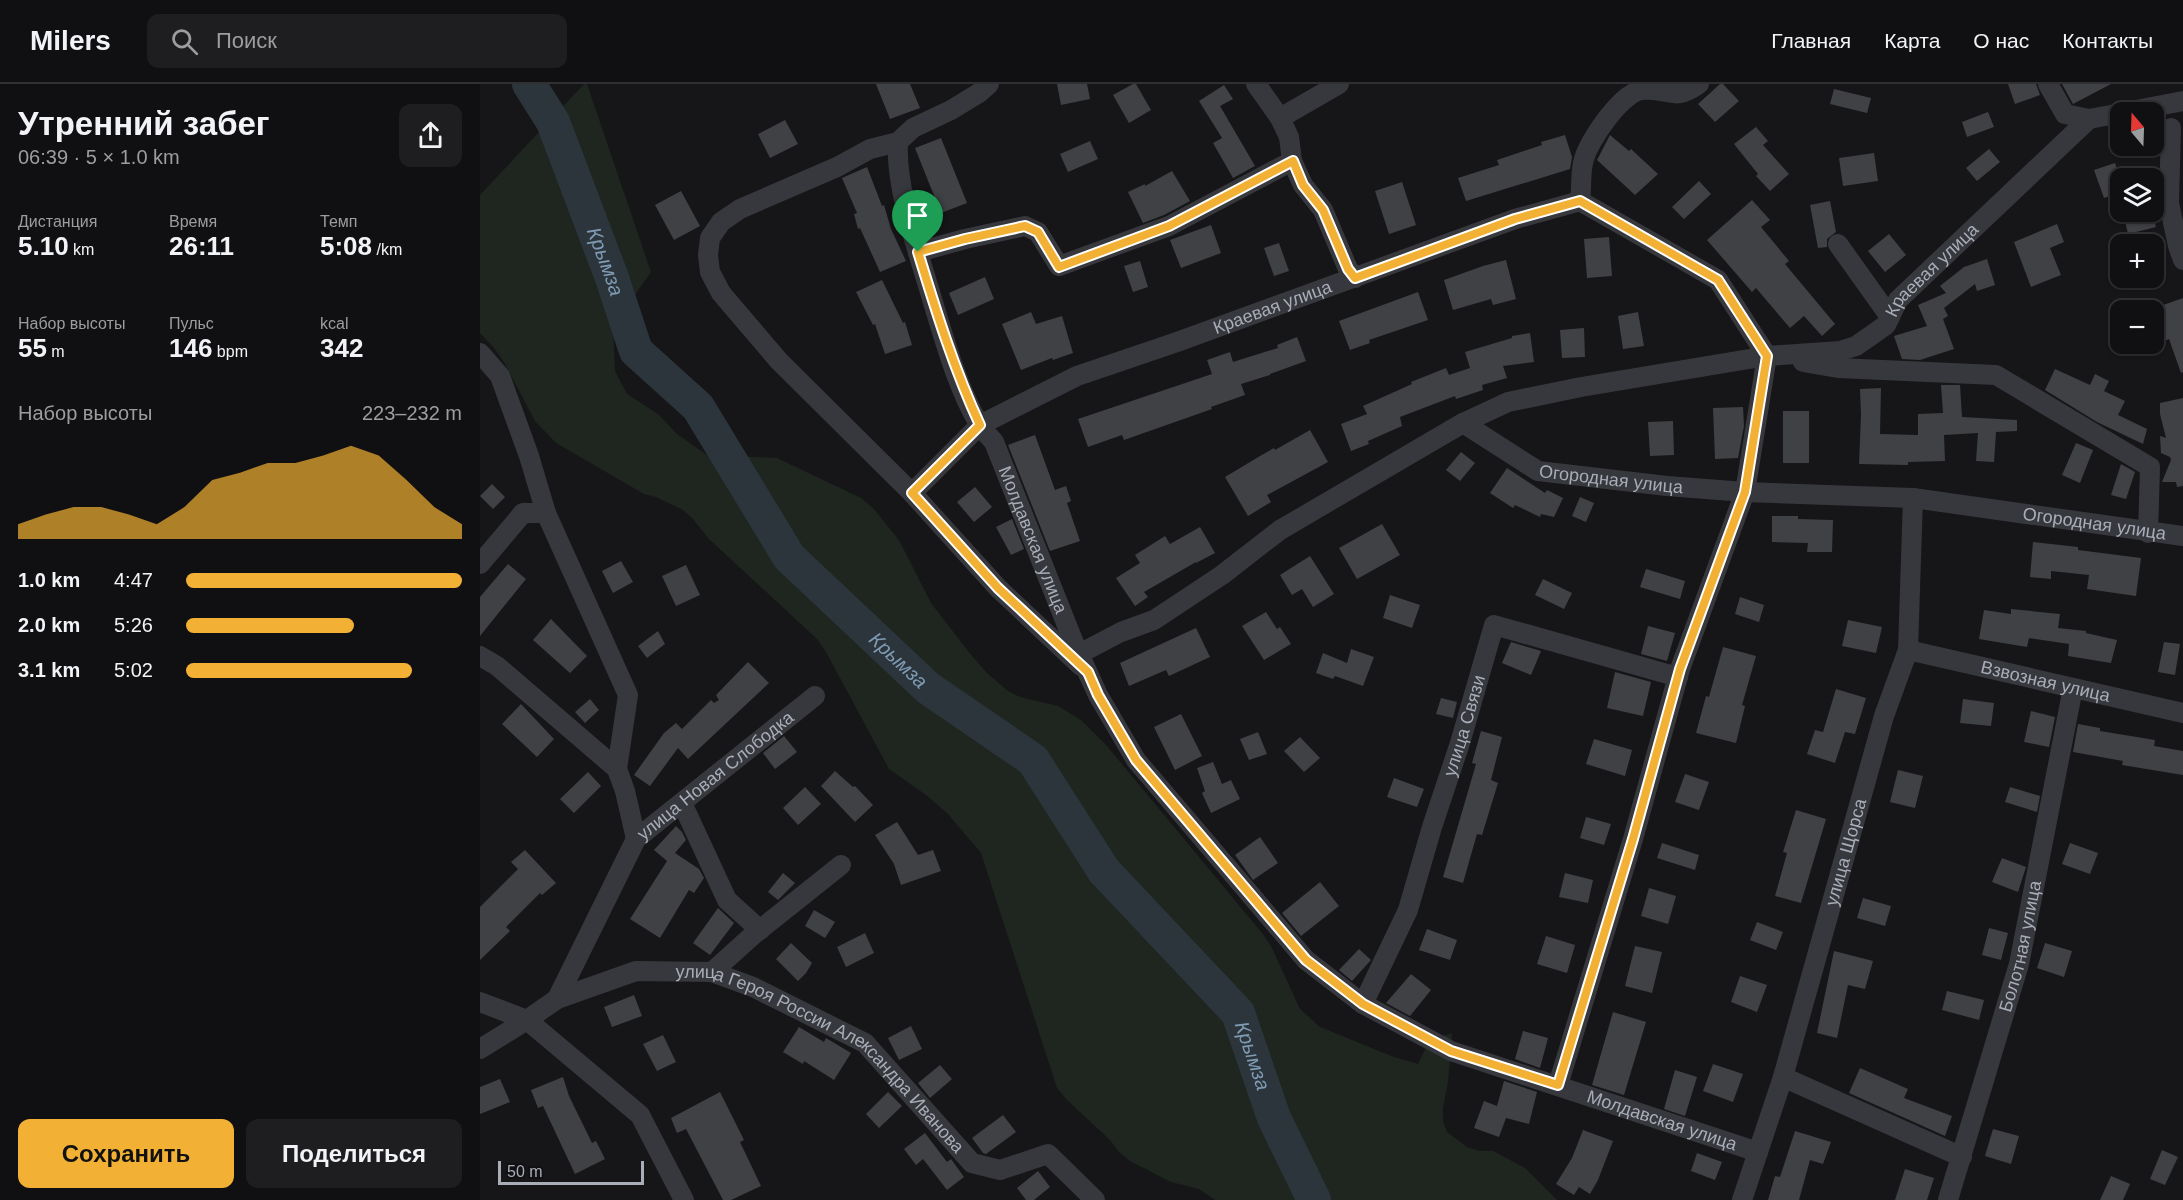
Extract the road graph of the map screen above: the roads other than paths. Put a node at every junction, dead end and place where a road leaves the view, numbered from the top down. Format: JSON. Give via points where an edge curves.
{"nodes":[{"id":1,"x":989,"y":84,"type":"edge"},
{"id":2,"x":1256,"y":84,"type":"edge"},
{"id":3,"x":1339,"y":84,"type":"edge"},
{"id":4,"x":1700,"y":84,"type":"edge"},
{"id":5,"x":2048,"y":84,"type":"edge"},
{"id":6,"x":2183,"y":101,"type":"edge"},
{"id":7,"x":2164,"y":105,"type":"edge"},
{"id":8,"x":2110,"y":116,"type":"edge"},
{"id":9,"x":1280,"y":118,"type":"junction"},
{"id":10,"x":2089,"y":119,"type":"junction"},
{"id":11,"x":2169,"y":128,"type":"edge"},
{"id":12,"x":898,"y":142,"type":"junction"},
{"id":13,"x":1293,"y":161,"type":"junction"},
{"id":14,"x":1580,"y":201,"type":"junction"},
{"id":15,"x":1838,"y":244,"type":"dead end"},
{"id":16,"x":918,"y":252,"type":"junction"},
{"id":17,"x":2183,"y":260,"type":"edge"},
{"id":18,"x":1355,"y":278,"type":"junction"},
{"id":19,"x":1890,"y":317,"type":"junction"},
{"id":20,"x":480,"y":353,"type":"edge"},
{"id":21,"x":1767,"y":356,"type":"junction"},
{"id":22,"x":1463,"y":423,"type":"junction"},
{"id":23,"x":980,"y":425,"type":"junction"},
{"id":24,"x":1745,"y":492,"type":"junction"},
{"id":25,"x":912,"y":493,"type":"junction"},
{"id":26,"x":1913,"y":498,"type":"junction"},
{"id":27,"x":546,"y":513,"type":"junction"},
{"id":28,"x":2148,"y":532,"type":"junction"},
{"id":29,"x":2183,"y":536,"type":"edge"},
{"id":30,"x":480,"y":564,"type":"edge"},
{"id":31,"x":1908,"y":650,"type":"junction"},
{"id":32,"x":1079,"y":654,"type":"junction"},
{"id":33,"x":480,"y":656,"type":"edge"},
{"id":34,"x":1088,"y":672,"type":"junction"},
{"id":35,"x":1678,"y":677,"type":"junction"},
{"id":36,"x":2073,"y":688,"type":"junction"},
{"id":37,"x":815,"y":696,"type":"dead end"},
{"id":38,"x":2183,"y":713,"type":"edge"},
{"id":39,"x":617,"y":769,"type":"junction"},
{"id":40,"x":682,"y":803,"type":"junction"},
{"id":41,"x":636,"y":839,"type":"junction"},
{"id":42,"x":841,"y":865,"type":"dead end"},
{"id":43,"x":760,"y":930,"type":"junction"},
{"id":44,"x":712,"y":972,"type":"junction"},
{"id":45,"x":556,"y":999,"type":"junction"},
{"id":46,"x":480,"y":1002,"type":"edge"},
{"id":47,"x":1363,"y":1004,"type":"junction"},
{"id":48,"x":526,"y":1020,"type":"junction"},
{"id":49,"x":480,"y":1049,"type":"edge"},
{"id":50,"x":1783,"y":1077,"type":"junction"},
{"id":51,"x":1558,"y":1085,"type":"junction"},
{"id":52,"x":1758,"y":1152,"type":"junction"},
{"id":53,"x":1962,"y":1157,"type":"junction"},
{"id":54,"x":684,"y":1200,"type":"edge"},
{"id":55,"x":1095,"y":1200,"type":"edge"},
{"id":56,"x":1742,"y":1200,"type":"edge"},
{"id":57,"x":1948,"y":1200,"type":"edge"}],
"edges":[{"from":1,"to":12,"type":"street","via":[[951,110],[913,128]]},
{"from":2,"to":9,"type":"street"},
{"from":3,"to":9,"type":"street"},
{"from":4,"to":14,"type":"street","via":[[1676,95],[1642,90],[1631,93],[1593,138],[1584,160]]},
{"from":5,"to":10,"type":"street","via":[[2065,114]]},
{"from":6,"to":7,"type":"street"},
{"from":8,"to":10,"type":"street"},
{"from":9,"to":13,"type":"street","via":[[1289,137]]},
{"from":10,"to":19,"type":"street","name":"Краевая улица","via":[[1898,300]]},
{"from":11,"to":17,"type":"street","via":[[2169,203]]},
{"from":12,"to":16,"type":"street","name":"Молдавская улица","via":[[897,159]]},
{"from":12,"to":25,"type":"street","via":[[870,149],[740,209],[721,222],[710,238],[708,255],[710,272],[722,292],[779,361]]},
{"from":13,"to":16,"type":"street","via":[[1169,226],[1059,267],[1038,232],[1025,226]]},
{"from":13,"to":18,"type":"street","via":[[1303,185],[1323,210]]},
{"from":14,"to":18,"type":"street","name":"Краевая улица","via":[[1515,219]]},
{"from":14,"to":21,"type":"street","via":[[1718,280]]},
{"from":15,"to":19,"type":"street"},
{"from":16,"to":23,"type":"street","name":"Молдавская улица","via":[[961,384]]},
{"from":18,"to":23,"type":"street","name":"Краевая улица","via":[[1077,376]]},
{"from":19,"to":21,"type":"street","name":"Краевая улица","via":[[1886,325],[1856,346],[1840,351]]},
{"from":20,"to":27,"type":"street","via":[[500,376]]},
{"from":21,"to":22,"type":"street","via":[[1508,402]]},
{"from":21,"to":24,"type":"street"},
{"from":21,"to":28,"type":"street","via":[[1838,368],[1996,375],[2150,467]]},
{"from":22,"to":24,"type":"street","name":"Огородная улица","via":[[1538,471]]},
{"from":22,"to":32,"type":"street","via":[[1280,530],[1155,620]]},
{"from":23,"to":25,"type":"street","name":"Краевая улица"},
{"from":23,"to":32,"type":"street","name":"Молдавская улица","via":[[994,442]]},
{"from":24,"to":26,"type":"street","name":"Огородная улица"},
{"from":24,"to":35,"type":"street"},
{"from":25,"to":34,"type":"street","via":[[998,588]]},
{"from":26,"to":28,"type":"street","name":"Огородная улица"},
{"from":26,"to":31,"type":"street","name":"улица Щорса"},
{"from":27,"to":30,"type":"street","via":[[523,513]]},
{"from":27,"to":39,"type":"street","via":[[628,695]]},
{"from":28,"to":29,"type":"street","name":"Огородная улица"},
{"from":31,"to":36,"type":"street","name":"Взвозная улица"},
{"from":31,"to":50,"type":"street","name":"улица Щорса","via":[[1884,716]]},
{"from":32,"to":34,"type":"street","name":"Молдавская улица"},
{"from":33,"to":39,"type":"street","via":[[497,666]]},
{"from":34,"to":47,"type":"street","name":"Молдавская улица","via":[[1136,760],[1306,960]]},
{"from":35,"to":47,"type":"street","name":"улица Связи","via":[[1494,625],[1408,910]]},
{"from":35,"to":51,"type":"street"},
{"from":36,"to":38,"type":"street","name":"Взвозная улица"},
{"from":36,"to":53,"type":"street","name":"Болотная улица","via":[[2019,964]]},
{"from":37,"to":40,"type":"street","name":"улица Новая Слободка"},
{"from":39,"to":41,"type":"street"},
{"from":40,"to":41,"type":"street","name":"улица Новая Слободка"},
{"from":40,"to":43,"type":"street","via":[[727,900]]},
{"from":41,"to":45,"type":"street","name":"улица Новая Слободка"},
{"from":42,"to":43,"type":"street"},
{"from":43,"to":44,"type":"street"},
{"from":44,"to":45,"type":"street","name":"улица Героя России Александра Иванова","via":[[636,971]]},
{"from":44,"to":55,"type":"street","name":"улица Героя России Александра Иванова","via":[[753,987],[865,1043],[972,1163],[1000,1170],[1048,1154]]},
{"from":45,"to":48,"type":"street","name":"улица Новая Слободка"},
{"from":46,"to":48,"type":"street"},
{"from":47,"to":51,"type":"street","name":"Молдавская улица","via":[[1451,1051]]},
{"from":48,"to":49,"type":"street","name":"улица Новая Слободка"},
{"from":48,"to":54,"type":"street","via":[[640,1115]]},
{"from":50,"to":52,"type":"street","name":"улица Щорса"},
{"from":50,"to":53,"type":"street"},
{"from":51,"to":52,"type":"street","name":"Молдавская улица"},
{"from":52,"to":56,"type":"street","name":"улица Щорса"},
{"from":53,"to":57,"type":"street","name":"Болотная улица"}]}
